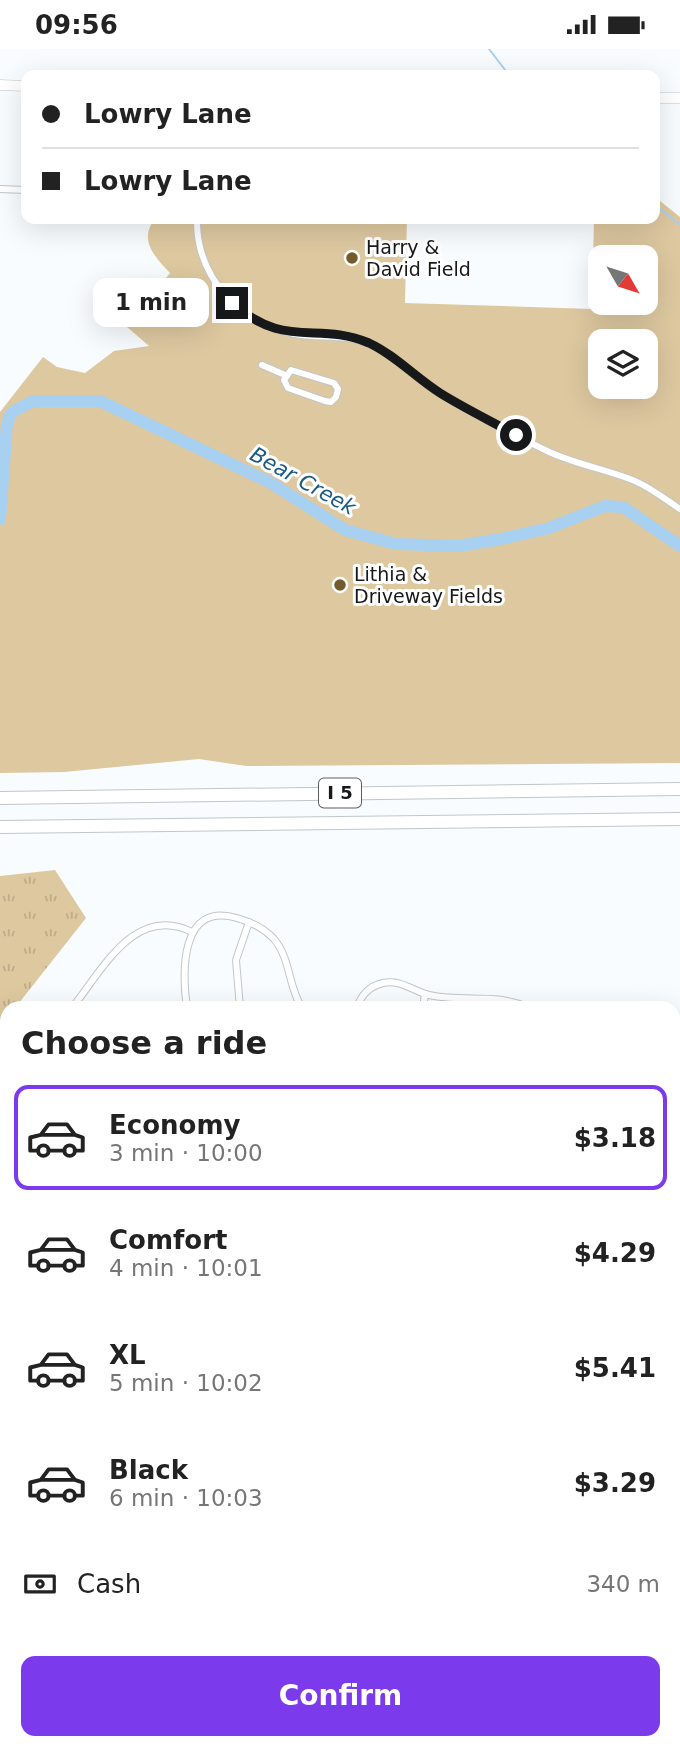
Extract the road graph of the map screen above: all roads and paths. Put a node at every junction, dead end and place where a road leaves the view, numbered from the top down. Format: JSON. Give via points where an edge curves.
{"nodes":[{"id":1,"x":0,"y":85,"type":"edge"},
{"id":2,"x":21,"y":86,"type":"edge"},
{"id":3,"x":660,"y":98,"type":"edge"},
{"id":4,"x":680,"y":98,"type":"edge"},
{"id":5,"x":0,"y":189,"type":"edge"},
{"id":6,"x":21,"y":190,"type":"edge"},
{"id":7,"x":197,"y":224,"type":"edge"},
{"id":8,"x":262,"y":365,"type":"dead end"},
{"id":9,"x":285,"y":375,"type":"junction"},
{"id":10,"x":680,"y":509,"type":"edge"},
{"id":11,"x":680,"y":789,"type":"edge"},
{"id":12,"x":0,"y":798,"type":"edge"},
{"id":13,"x":680,"y":819,"type":"edge"},
{"id":14,"x":0,"y":827,"type":"edge"},
{"id":15,"x":249,"y":922,"type":"junction"},
{"id":16,"x":192,"y":932,"type":"junction"},
{"id":17,"x":425,"y":994,"type":"junction"},
{"id":18,"x":467,"y":997,"type":"junction"},
{"id":19,"x":78,"y":1001,"type":"edge"},
{"id":20,"x":187,"y":1001,"type":"edge"},
{"id":21,"x":239,"y":1001,"type":"edge"},
{"id":22,"x":299,"y":1001,"type":"edge"},
{"id":23,"x":360,"y":1001,"type":"edge"},
{"id":24,"x":424,"y":1001,"type":"edge"},
{"id":25,"x":467,"y":1001,"type":"edge"},
{"id":26,"x":512,"y":1001,"type":"edge"}],
"edges":[{"from":1,"to":2,"type":"main road"},
{"from":3,"to":4,"type":"main road"},
{"from":5,"to":6,"type":"street"},
{"from":7,"to":10,"type":"street","via":[[199,242],[214,281],[263,325],[293,334],[337,335],[366,342],[439,393],[516,435],[550,452],[635,481]]},
{"from":8,"to":9,"type":"street"},
{"from":9,"to":9,"type":"street","via":[[285,384],[294,391],[326,401],[337,397],[334,383],[299,370]]},
{"from":11,"to":12,"type":"highway","number":"I 5"},
{"from":13,"to":14,"type":"highway","number":"I 5"},
{"from":15,"to":16,"type":"street","via":[[215,916]]},
{"from":15,"to":21,"type":"street","via":[[236,960]]},
{"from":15,"to":22,"type":"street","via":[[280,947]]},
{"from":16,"to":19,"type":"street","via":[[172,924],[142,927]]},
{"from":16,"to":20,"type":"street","via":[[184,965]]},
{"from":17,"to":18,"type":"street"},
{"from":17,"to":23,"type":"street","via":[[398,982],[384,983]]},
{"from":17,"to":24,"type":"street"},
{"from":18,"to":25,"type":"street"},
{"from":18,"to":26,"type":"street"}]}
